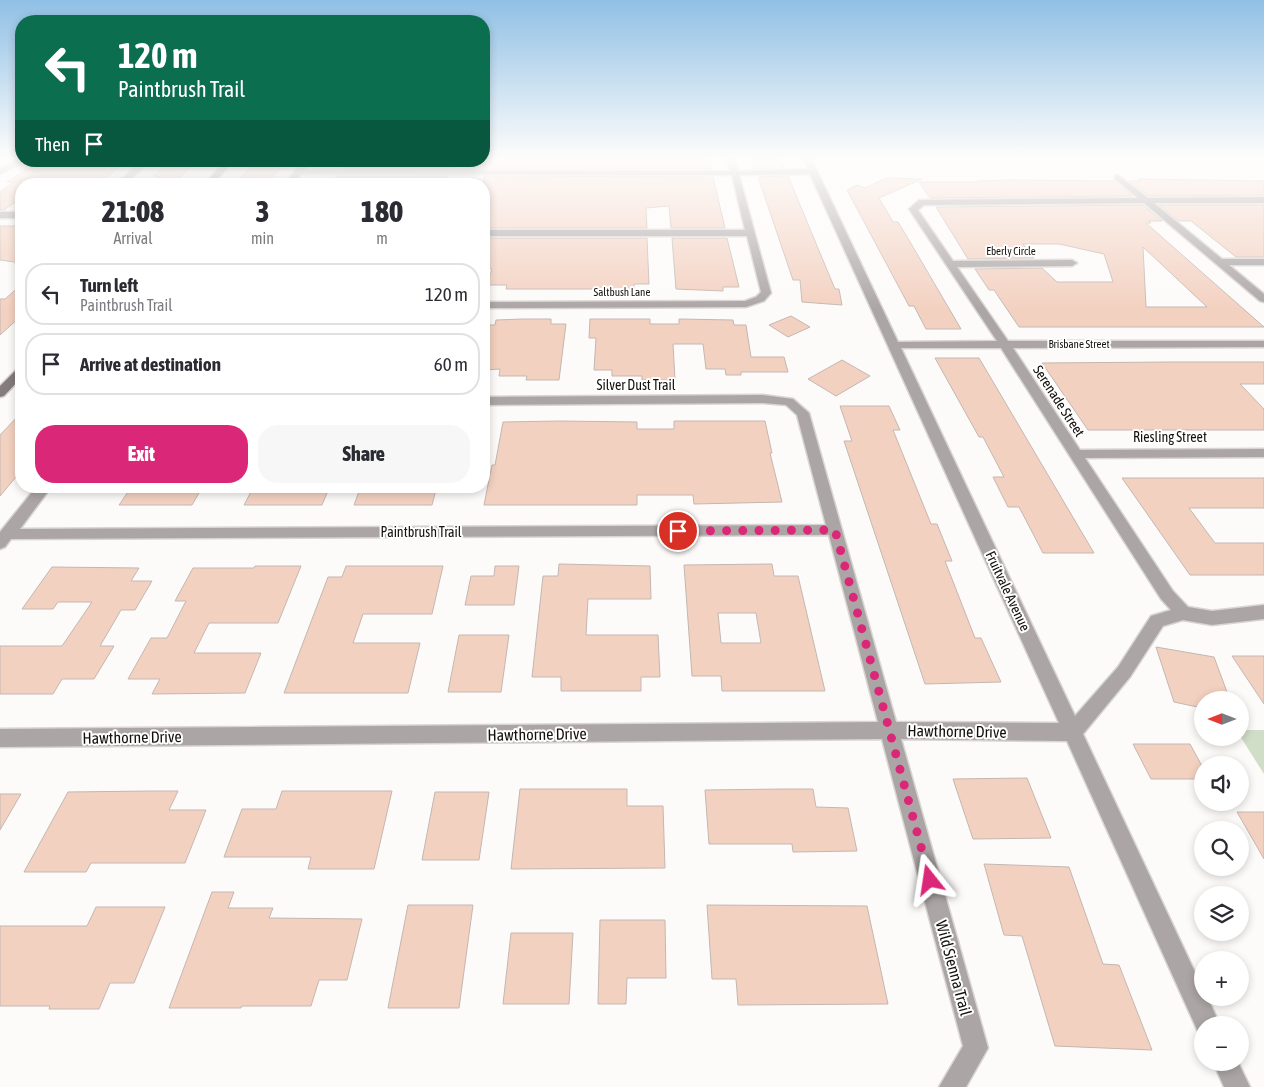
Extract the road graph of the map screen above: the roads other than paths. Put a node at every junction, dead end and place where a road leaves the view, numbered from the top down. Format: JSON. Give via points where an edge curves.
{"nodes":[{"id":1,"x":744,"y":209,"type":"edge"},
{"id":2,"x":832,"y":209,"type":"edge"},
{"id":3,"x":913,"y":209,"type":"edge"},
{"id":4,"x":1155,"y":209,"type":"edge"},
{"id":5,"x":0,"y":215,"type":"edge"},
{"id":6,"x":15,"y":215,"type":"edge"},
{"id":7,"x":490,"y":233,"type":"edge"},
{"id":8,"x":750,"y":233,"type":"junction"},
{"id":9,"x":1219,"y":262,"type":"junction"},
{"id":10,"x":1264,"y":262,"type":"edge"},
{"id":11,"x":1072,"y":263,"type":"dead end"},
{"id":12,"x":950,"y":264,"type":"junction"},
{"id":13,"x":1264,"y":299,"type":"edge"},
{"id":14,"x":490,"y":305,"type":"edge"},
{"id":15,"x":1264,"y":344,"type":"edge"},
{"id":16,"x":895,"y":345,"type":"junction"},
{"id":17,"x":1005,"y":345,"type":"junction"},
{"id":18,"x":15,"y":378,"type":"edge"},
{"id":19,"x":0,"y":393,"type":"edge"},
{"id":20,"x":490,"y":401,"type":"edge"},
{"id":21,"x":789,"y":402,"type":"joint"},
{"id":22,"x":1264,"y":453,"type":"edge"},
{"id":23,"x":1077,"y":455,"type":"junction"},
{"id":24,"x":40,"y":493,"type":"edge"},
{"id":25,"x":835,"y":530,"type":"junction"},
{"id":26,"x":3,"y":538,"type":"edge"},
{"id":27,"x":1183,"y":612,"type":"junction"},
{"id":28,"x":1264,"y":612,"type":"edge"},
{"id":29,"x":890,"y":730,"type":"junction"},
{"id":30,"x":1073,"y":732,"type":"junction"},
{"id":31,"x":0,"y":738,"type":"edge"},
{"id":32,"x":1204,"y":1016,"type":"edge"},
{"id":33,"x":1229,"y":1071,"type":"edge"},
{"id":34,"x":952,"y":1087,"type":"edge"},
{"id":35,"x":1237,"y":1087,"type":"edge"}],
"edges":[{"from":1,"to":8,"type":"street"},
{"from":2,"to":16,"type":"street","name":"Fruitvale Avenue"},
{"from":3,"to":12,"type":"street","name":"Serenade Street"},
{"from":4,"to":9,"type":"street"},
{"from":5,"to":6,"type":"street"},
{"from":7,"to":8,"type":"street"},
{"from":8,"to":14,"type":"street","name":"Saltbush Lane","via":[[766,293],[746,304]]},
{"from":9,"to":10,"type":"street"},
{"from":9,"to":13,"type":"street"},
{"from":11,"to":12,"type":"street","name":"Eberly Circle"},
{"from":12,"to":17,"type":"street","name":"Serenade Street"},
{"from":15,"to":17,"type":"street","name":"Brisbane Street"},
{"from":16,"to":17,"type":"street","name":"Brisbane Street"},
{"from":16,"to":30,"type":"street","name":"Fruitvale Avenue"},
{"from":17,"to":23,"type":"street","name":"Serenade Street"},
{"from":18,"to":19,"type":"street"},
{"from":20,"to":21,"type":"street","name":"Silver Dust Trail","via":[[763,399]]},
{"from":21,"to":25,"type":"street","name":"Wild Sienna Trail","via":[[804,413]]},
{"from":22,"to":23,"type":"street","name":"Riesling Street"},
{"from":23,"to":27,"type":"street","name":"Serenade Street","via":[[1167,594]]},
{"from":24,"to":26,"type":"street"},
{"from":25,"to":26,"type":"street","name":"Paintbrush Trail"},
{"from":25,"to":29,"type":"street","name":"Wild Sienna Trail"},
{"from":27,"to":28,"type":"street","via":[[1212,618]]},
{"from":27,"to":30,"type":"street","via":[[1157,621],[1124,672]]},
{"from":29,"to":30,"type":"street","name":"Hawthorne Drive"},
{"from":29,"to":31,"type":"street","name":"Hawthorne Drive"},
{"from":29,"to":34,"type":"street","name":"Wild Sienna Trail","via":[[976,1048]]},
{"from":30,"to":32,"type":"street","name":"Fruitvale Avenue"},
{"from":33,"to":35,"type":"street"}]}
